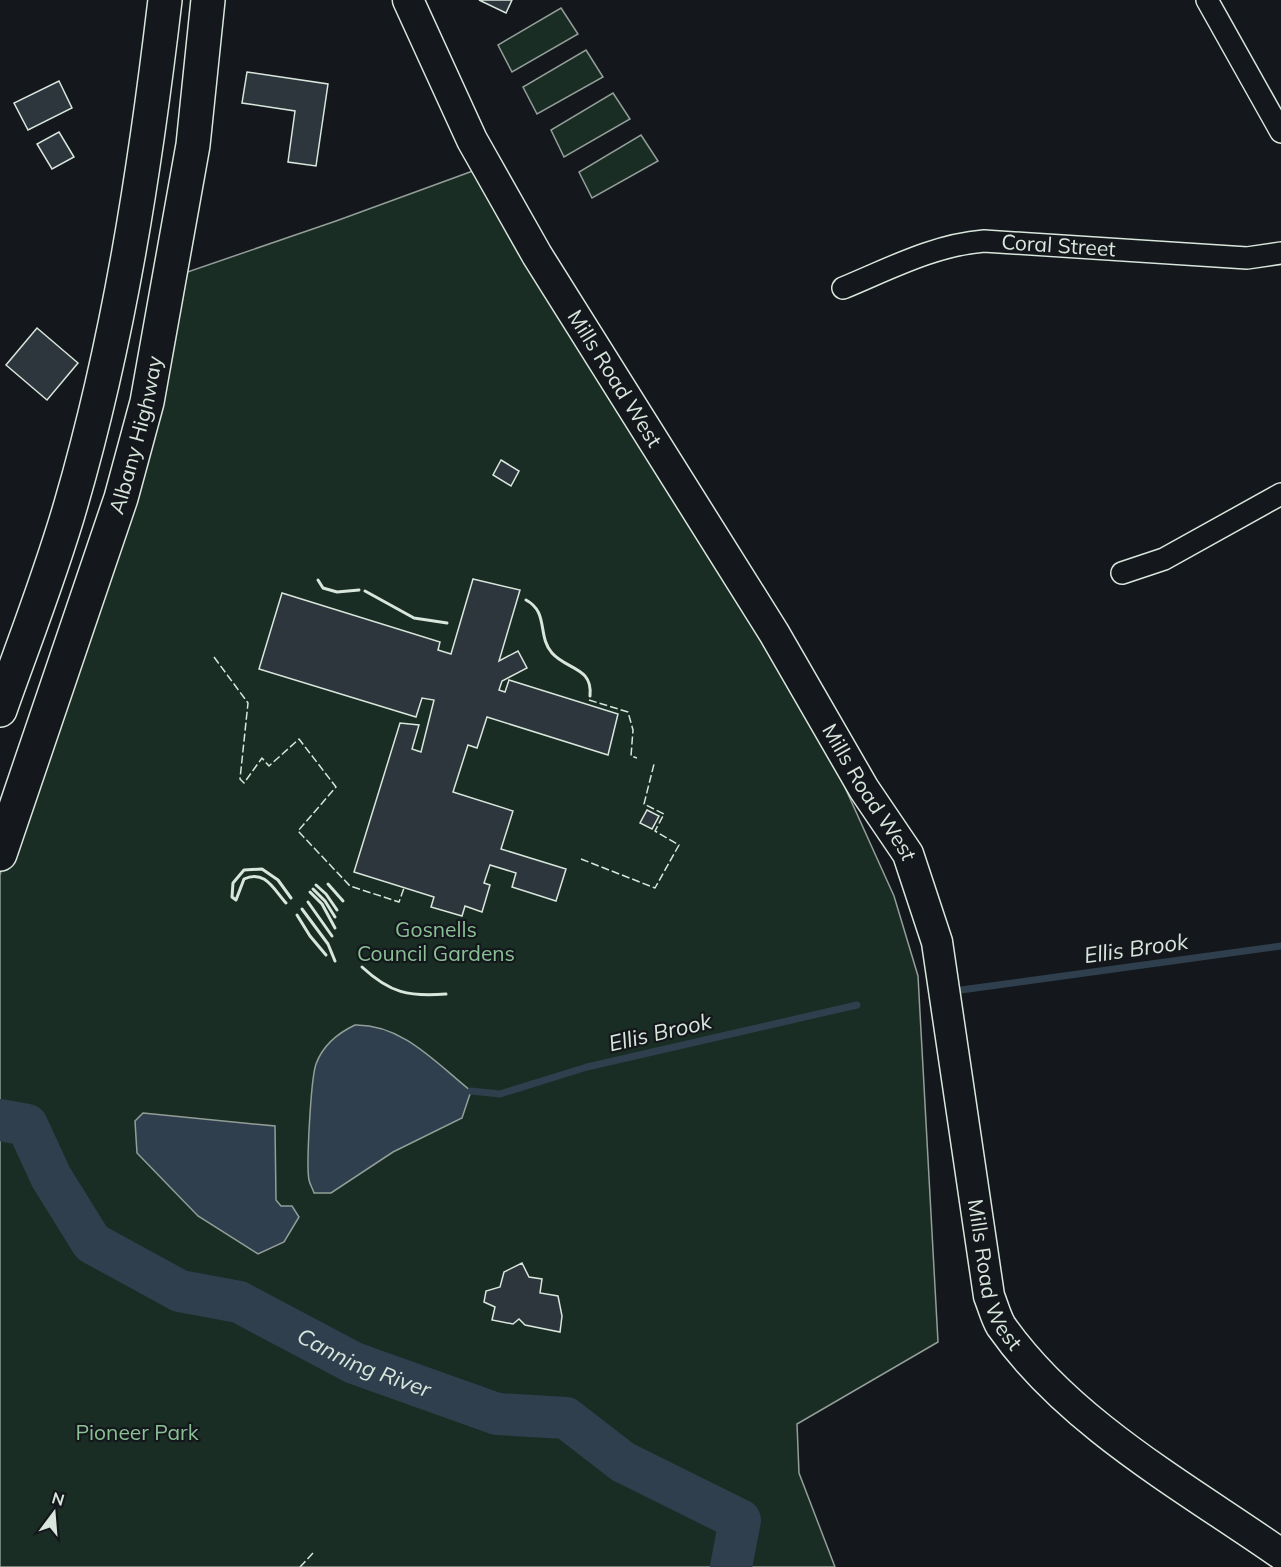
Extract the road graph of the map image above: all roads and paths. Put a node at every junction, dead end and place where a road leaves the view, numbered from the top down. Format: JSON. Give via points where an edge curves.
{"nodes":[{"id":1,"x":165,"y":0,"type":"edge"},
{"id":2,"x":208,"y":0,"type":"edge"},
{"id":3,"x":408,"y":0,"type":"edge"},
{"id":4,"x":1207,"y":0,"type":"edge"},
{"id":5,"x":1281,"y":132,"type":"edge"},
{"id":6,"x":1281,"y":253,"type":"edge"},
{"id":7,"x":843,"y":288,"type":"dead end"},
{"id":8,"x":152,"y":375,"type":"junction"},
{"id":9,"x":1281,"y":494,"type":"edge"},
{"id":10,"x":1122,"y":573,"type":"dead end"},
{"id":11,"x":41,"y":593,"type":"junction"},
{"id":12,"x":0,"y":710,"type":"edge"},
{"id":13,"x":0,"y":854,"type":"edge"},
{"id":14,"x":1281,"y":1554,"type":"edge"}],
"edges":[{"from":1,"to":11,"type":"highway","via":[[141,183],[113,334],[71,504]]},
{"from":2,"to":8,"type":"highway","name":"Albany Highway","via":[[193,145]]},
{"from":3,"to":14,"type":"main road","name":"Mills Road West","via":[[472,140],[537,255],[774,633],[864,789],[908,854],[937,942],[989,1296],[1000,1324],[1060,1396]]},
{"from":4,"to":5,"type":"street"},
{"from":6,"to":7,"type":"street","name":"Coral Street","via":[[1247,258],[984,241],[929,252]]},
{"from":8,"to":11,"type":"highway","via":[[133,382],[120,395],[103,436],[71,543]]},
{"from":8,"to":13,"type":"highway","name":"Albany Highway","via":[[121,498]]},
{"from":9,"to":10,"type":"street","via":[[1164,559]]},
{"from":11,"to":12,"type":"highway"}]}
